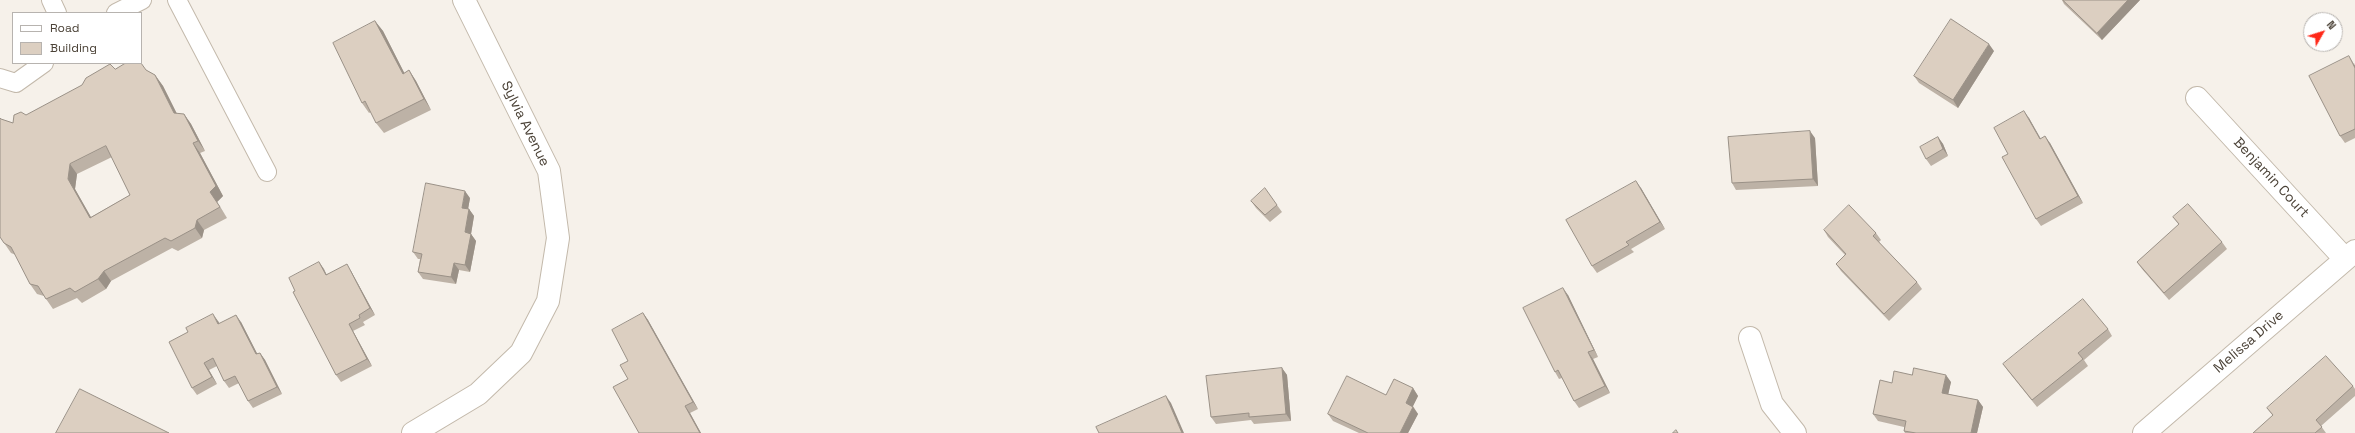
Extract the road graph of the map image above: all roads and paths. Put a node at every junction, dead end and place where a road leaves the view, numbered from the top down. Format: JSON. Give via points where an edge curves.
{"nodes":[{"id":1,"x":51,"y":0,"type":"edge"},
{"id":2,"x":142,"y":0,"type":"edge"},
{"id":3,"x":177,"y":0,"type":"edge"},
{"id":4,"x":464,"y":0,"type":"edge"},
{"id":5,"x":57,"y":12,"type":"edge"},
{"id":6,"x":118,"y":12,"type":"edge"},
{"id":7,"x":43,"y":64,"type":"edge"},
{"id":8,"x":0,"y":78,"type":"edge"},
{"id":9,"x":2197,"y":98,"type":"dead end"},
{"id":10,"x":267,"y":172,"type":"dead end"},
{"id":11,"x":2350,"y":255,"type":"edge"},
{"id":12,"x":1750,"y":338,"type":"dead end"},
{"id":13,"x":413,"y":433,"type":"edge"},
{"id":14,"x":1795,"y":433,"type":"edge"},
{"id":15,"x":2144,"y":433,"type":"edge"}],
"edges":[{"from":1,"to":5,"type":"lane"},
{"from":2,"to":6,"type":"lane"},
{"from":3,"to":10,"type":"lane"},
{"from":4,"to":13,"type":"street","name":"Sylvia Avenue","via":[[549,171],[558,238],[548,301],[522,353],[478,394]]},
{"from":7,"to":8,"type":"lane","via":[[16,83]]},
{"from":9,"to":11,"type":"street","name":"Benjamin Court"},
{"from":11,"to":15,"type":"street","name":"Melissa Drive"},
{"from":12,"to":14,"type":"street","via":[[1772,404]]}]}
